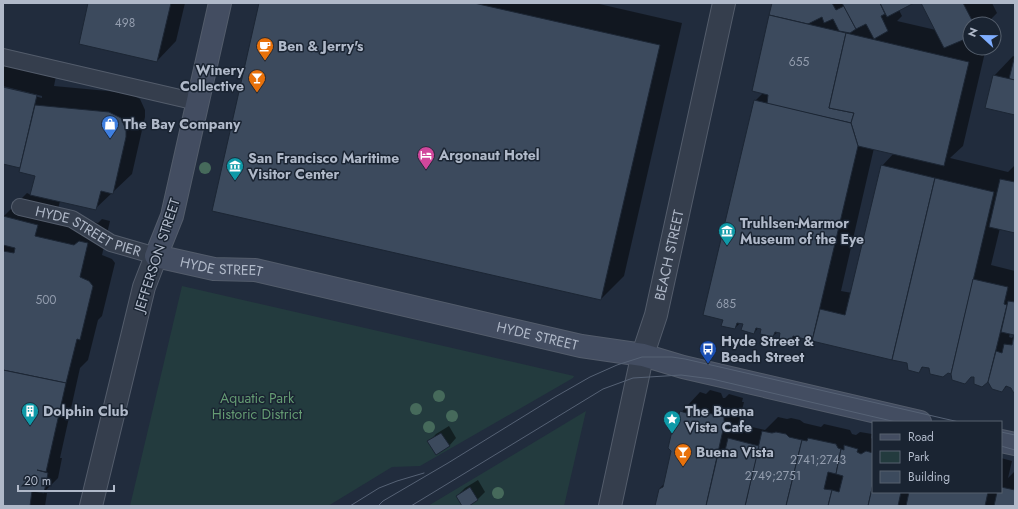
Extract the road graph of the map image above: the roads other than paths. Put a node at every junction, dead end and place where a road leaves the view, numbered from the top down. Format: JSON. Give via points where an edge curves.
{"nodes":[{"id":1,"x":220,"y":3,"type":"edge"},
{"id":2,"x":724,"y":3,"type":"edge"},
{"id":3,"x":3,"y":58,"type":"edge"},
{"id":4,"x":197,"y":102,"type":"junction"},
{"id":5,"x":20,"y":207,"type":"dead end"},
{"id":6,"x":156,"y":256,"type":"junction"},
{"id":7,"x":643,"y":355,"type":"junction"},
{"id":8,"x":916,"y":421,"type":"edge"},
{"id":9,"x":1002,"y":441,"type":"edge"},
{"id":10,"x":1015,"y":444,"type":"edge"},
{"id":11,"x":90,"y":506,"type":"edge"},
{"id":12,"x":610,"y":506,"type":"edge"}],
"edges":[{"from":1,"to":4,"type":"street","name":"JEFFERSON STREET"},
{"from":2,"to":7,"type":"street","name":"BEACH STREET","via":[[656,315]]},
{"from":3,"to":4,"type":"lane"},
{"from":4,"to":6,"type":"street","name":"JEFFERSON STREET","via":[[172,216]]},
{"from":5,"to":6,"type":"lane","name":"HYDE STREET PIER","via":[[72,219],[111,243]]},
{"from":6,"to":7,"type":"street","name":"HYDE STREET","via":[[214,270],[255,270],[581,346]]},
{"from":6,"to":11,"type":"street","name":"JEFFERSON STREET","via":[[144,287]]},
{"from":7,"to":8,"type":"street","name":"HYDE STREET","via":[[683,367]]},
{"from":7,"to":12,"type":"street","name":"BEACH STREET"},
{"from":9,"to":10,"type":"street"}]}
